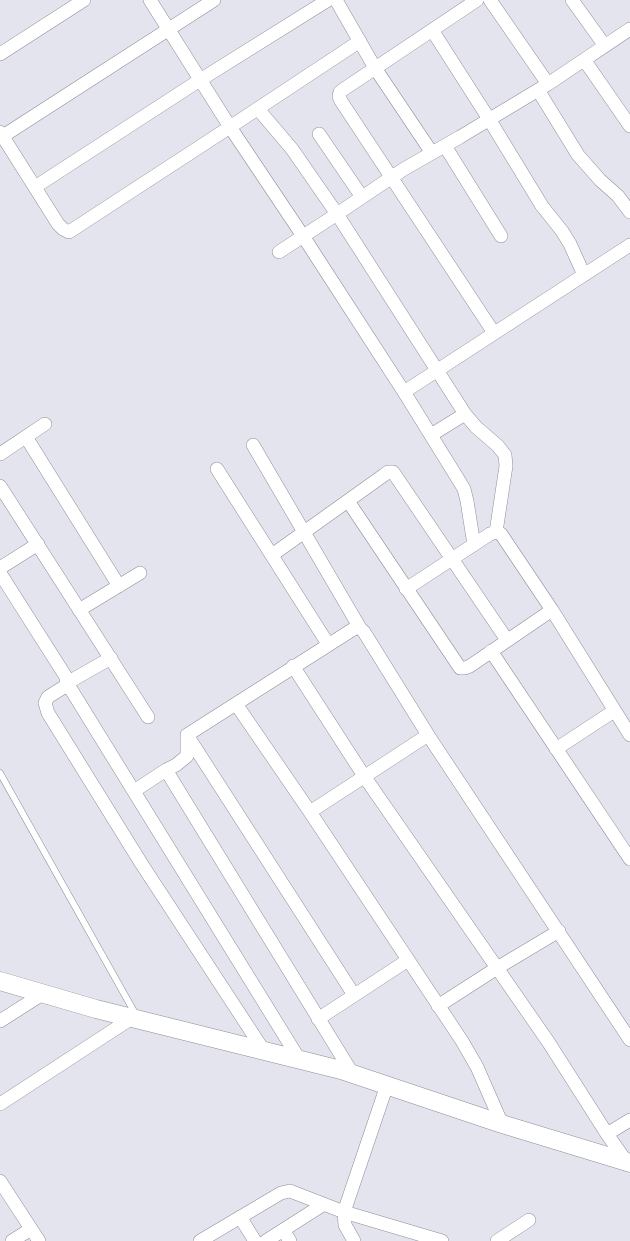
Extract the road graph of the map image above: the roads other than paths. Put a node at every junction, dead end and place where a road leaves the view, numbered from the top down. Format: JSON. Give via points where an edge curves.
{"nodes":[{"id":1,"x":84,"y":0,"type":"edge"},
{"id":2,"x":150,"y":0,"type":"edge"},
{"id":3,"x":214,"y":0,"type":"edge"},
{"id":4,"x":328,"y":0,"type":"edge"},
{"id":5,"x":336,"y":0,"type":"edge"},
{"id":6,"x":477,"y":0,"type":"edge"},
{"id":7,"x":490,"y":0,"type":"edge"},
{"id":8,"x":572,"y":0,"type":"edge"},
{"id":9,"x":168,"y":29,"type":"junction"},
{"id":10,"x":630,"y":29,"type":"edge"},
{"id":11,"x":432,"y":30,"type":"junction"},
{"id":12,"x":360,"y":41,"type":"junction"},
{"id":13,"x":604,"y":46,"type":"junction"},
{"id":14,"x":0,"y":54,"type":"edge"},
{"id":15,"x":584,"y":61,"type":"junction"},
{"id":16,"x":375,"y":68,"type":"junction"},
{"id":17,"x":200,"y":80,"type":"junction"},
{"id":18,"x":543,"y":87,"type":"junction"},
{"id":19,"x":258,"y":109,"type":"junction"},
{"id":20,"x":489,"y":119,"type":"junction"},
{"id":21,"x":630,"y":126,"type":"edge"},
{"id":22,"x":230,"y":127,"type":"junction"},
{"id":23,"x":1,"y":134,"type":"edge"},
{"id":24,"x":319,"y":134,"type":"dead end"},
{"id":25,"x":445,"y":146,"type":"junction"},
{"id":26,"x":432,"y":153,"type":"junction"},
{"id":27,"x":392,"y":177,"type":"junction"},
{"id":28,"x":35,"y":188,"type":"junction"},
{"id":29,"x":362,"y":197,"type":"junction"},
{"id":30,"x":630,"y":212,"type":"edge"},
{"id":31,"x":337,"y":214,"type":"junction"},
{"id":32,"x":303,"y":236,"type":"junction"},
{"id":33,"x":502,"y":236,"type":"dead end"},
{"id":34,"x":630,"y":245,"type":"edge"},
{"id":35,"x":279,"y":252,"type":"dead end"},
{"id":36,"x":584,"y":275,"type":"junction"},
{"id":37,"x":494,"y":333,"type":"junction"},
{"id":38,"x":438,"y":370,"type":"junction"},
{"id":39,"x":404,"y":392,"type":"junction"},
{"id":40,"x":465,"y":414,"type":"junction"},
{"id":41,"x":46,"y":424,"type":"dead end"},
{"id":42,"x":431,"y":435,"type":"junction"},
{"id":43,"x":26,"y":437,"type":"junction"},
{"id":44,"x":253,"y":445,"type":"dead end"},
{"id":45,"x":0,"y":454,"type":"edge"},
{"id":46,"x":218,"y":469,"type":"dead end"},
{"id":47,"x":0,"y":486,"type":"edge"},
{"id":48,"x":348,"y":501,"type":"junction"},
{"id":49,"x":304,"y":532,"type":"junction"},
{"id":50,"x":496,"y":532,"type":"junction"},
{"id":51,"x":38,"y":544,"type":"junction"},
{"id":52,"x":474,"y":545,"type":"junction"},
{"id":53,"x":272,"y":555,"type":"junction"},
{"id":54,"x":452,"y":559,"type":"junction"},
{"id":55,"x":0,"y":568,"type":"edge"},
{"id":56,"x":0,"y":573,"type":"edge"},
{"id":57,"x":140,"y":573,"type":"dead end"},
{"id":58,"x":119,"y":586,"type":"junction"},
{"id":59,"x":406,"y":589,"type":"junction"},
{"id":60,"x":80,"y":610,"type":"junction"},
{"id":61,"x":552,"y":610,"type":"junction"},
{"id":62,"x":360,"y":628,"type":"junction"},
{"id":63,"x":507,"y":640,"type":"junction"},
{"id":64,"x":328,"y":644,"type":"junction"},
{"id":65,"x":491,"y":651,"type":"junction"},
{"id":66,"x":111,"y":658,"type":"junction"},
{"id":67,"x":293,"y":666,"type":"junction"},
{"id":68,"x":68,"y":683,"type":"junction"},
{"id":69,"x":236,"y":704,"type":"junction"},
{"id":70,"x":614,"y":711,"type":"junction"},
{"id":71,"x":148,"y":717,"type":"dead end"},
{"id":72,"x":187,"y":734,"type":"junction"},
{"id":73,"x":428,"y":734,"type":"junction"},
{"id":74,"x":630,"y":735,"type":"edge"},
{"id":75,"x":556,"y":749,"type":"junction"},
{"id":76,"x":166,"y":770,"type":"junction"},
{"id":77,"x":0,"y":773,"type":"edge"},
{"id":78,"x":364,"y":776,"type":"junction"},
{"id":79,"x":134,"y":791,"type":"junction"},
{"id":80,"x":310,"y":812,"type":"junction"},
{"id":81,"x":630,"y":859,"type":"edge"},
{"id":82,"x":558,"y":931,"type":"junction"},
{"id":83,"x":408,"y":960,"type":"junction"},
{"id":84,"x":497,"y":968,"type":"junction"},
{"id":85,"x":0,"y":981,"type":"edge"},
{"id":86,"x":44,"y":993,"type":"junction"},
{"id":87,"x":354,"y":995,"type":"junction"},
{"id":88,"x":438,"y":1006,"type":"junction"},
{"id":89,"x":135,"y":1019,"type":"junction"},
{"id":90,"x":318,"y":1019,"type":"junction"},
{"id":91,"x":0,"y":1022,"type":"edge"},
{"id":92,"x":630,"y":1040,"type":"edge"},
{"id":93,"x":264,"y":1051,"type":"junction"},
{"id":94,"x":299,"y":1059,"type":"junction"},
{"id":95,"x":352,"y":1074,"type":"junction"},
{"id":96,"x":387,"y":1085,"type":"junction"},
{"id":97,"x":0,"y":1104,"type":"edge"},
{"id":98,"x":630,"y":1120,"type":"edge"},
{"id":99,"x":502,"y":1124,"type":"junction"},
{"id":100,"x":607,"y":1134,"type":"junction"},
{"id":101,"x":628,"y":1162,"type":"edge"},
{"id":102,"x":0,"y":1181,"type":"edge"},
{"id":103,"x":324,"y":1204,"type":"junction"},
{"id":104,"x":344,"y":1212,"type":"junction"},
{"id":105,"x":240,"y":1218,"type":"junction"},
{"id":106,"x":529,"y":1220,"type":"dead end"},
{"id":107,"x":31,"y":1229,"type":"junction"},
{"id":108,"x":287,"y":1236,"type":"edge"},
{"id":109,"x":12,"y":1241,"type":"edge"},
{"id":110,"x":39,"y":1241,"type":"edge"},
{"id":111,"x":200,"y":1241,"type":"edge"},
{"id":112,"x":255,"y":1241,"type":"edge"},
{"id":113,"x":266,"y":1241,"type":"edge"},
{"id":114,"x":354,"y":1241,"type":"edge"},
{"id":115,"x":442,"y":1241,"type":"edge"},
{"id":116,"x":497,"y":1241,"type":"edge"}],
"edges":[{"from":1,"to":14,"type":"street"},
{"from":2,"to":9,"type":"street"},
{"from":3,"to":9,"type":"street"},
{"from":4,"to":17,"type":"street"},
{"from":5,"to":12,"type":"street"},
{"from":6,"to":11,"type":"street"},
{"from":7,"to":18,"type":"street"},
{"from":8,"to":13,"type":"street"},
{"from":9,"to":17,"type":"street"},
{"from":9,"to":23,"type":"street"},
{"from":10,"to":13,"type":"street"},
{"from":11,"to":16,"type":"street"},
{"from":11,"to":20,"type":"street"},
{"from":12,"to":16,"type":"street"},
{"from":12,"to":19,"type":"street"},
{"from":13,"to":15,"type":"street"},
{"from":15,"to":18,"type":"street"},
{"from":15,"to":21,"type":"street"},
{"from":16,"to":26,"type":"street"},
{"from":16,"to":27,"type":"street","via":[[340,92],[339,96]]},
{"from":17,"to":22,"type":"street"},
{"from":17,"to":28,"type":"street"},
{"from":18,"to":20,"type":"street"},
{"from":18,"to":30,"type":"street","via":[[578,155]]},
{"from":19,"to":22,"type":"street"},
{"from":19,"to":31,"type":"street","via":[[292,149]]},
{"from":20,"to":25,"type":"street"},
{"from":20,"to":36,"type":"street","via":[[542,206],[570,244]]},
{"from":22,"to":28,"type":"street","via":[[69,232],[58,224]]},
{"from":22,"to":32,"type":"street"},
{"from":23,"to":28,"type":"street"},
{"from":24,"to":29,"type":"street"},
{"from":25,"to":26,"type":"street"},
{"from":25,"to":33,"type":"street"},
{"from":26,"to":27,"type":"street"},
{"from":27,"to":29,"type":"street"},
{"from":27,"to":37,"type":"street"},
{"from":29,"to":31,"type":"street"},
{"from":31,"to":32,"type":"street"},
{"from":31,"to":38,"type":"street"},
{"from":32,"to":35,"type":"street"},
{"from":32,"to":39,"type":"street"},
{"from":34,"to":36,"type":"street"},
{"from":36,"to":37,"type":"street"},
{"from":37,"to":38,"type":"street"},
{"from":38,"to":39,"type":"street"},
{"from":38,"to":40,"type":"street"},
{"from":39,"to":42,"type":"street"},
{"from":40,"to":42,"type":"street"},
{"from":40,"to":50,"type":"street","via":[[505,455],[506,466]]},
{"from":41,"to":43,"type":"street"},
{"from":42,"to":52,"type":"street","via":[[464,489]]},
{"from":43,"to":45,"type":"street"},
{"from":43,"to":58,"type":"street"},
{"from":44,"to":49,"type":"street"},
{"from":46,"to":53,"type":"street"},
{"from":47,"to":51,"type":"street"},
{"from":48,"to":49,"type":"street"},
{"from":48,"to":54,"type":"street","via":[[388,472],[393,472]]},
{"from":48,"to":59,"type":"street"},
{"from":49,"to":53,"type":"street"},
{"from":49,"to":62,"type":"street"},
{"from":50,"to":52,"type":"street"},
{"from":50,"to":61,"type":"street","via":[[505,538]]},
{"from":51,"to":55,"type":"street"},
{"from":51,"to":60,"type":"street"},
{"from":52,"to":54,"type":"street"},
{"from":53,"to":64,"type":"street"},
{"from":54,"to":59,"type":"street"},
{"from":54,"to":63,"type":"street"},
{"from":56,"to":68,"type":"street"},
{"from":57,"to":58,"type":"street"},
{"from":58,"to":60,"type":"street"},
{"from":59,"to":65,"type":"street","via":[[460,668],[470,666]]},
{"from":60,"to":66,"type":"street"},
{"from":61,"to":63,"type":"street"},
{"from":61,"to":70,"type":"street"},
{"from":62,"to":64,"type":"street","via":[[355,628]]},
{"from":62,"to":73,"type":"street"},
{"from":63,"to":65,"type":"street"},
{"from":64,"to":67,"type":"street"},
{"from":65,"to":75,"type":"street"},
{"from":66,"to":68,"type":"street"},
{"from":66,"to":71,"type":"street"},
{"from":67,"to":69,"type":"street"},
{"from":67,"to":78,"type":"street"},
{"from":68,"to":79,"type":"street"},
{"from":68,"to":93,"type":"street","via":[[48,698],[45,703],[48,713],[141,863]]},
{"from":69,"to":72,"type":"street"},
{"from":69,"to":80,"type":"street"},
{"from":70,"to":74,"type":"street"},
{"from":70,"to":75,"type":"street"},
{"from":72,"to":76,"type":"street","via":[[187,756]]},
{"from":72,"to":87,"type":"street"},
{"from":73,"to":78,"type":"street"},
{"from":73,"to":82,"type":"street"},
{"from":75,"to":81,"type":"street"},
{"from":76,"to":79,"type":"street"},
{"from":76,"to":90,"type":"street"},
{"from":77,"to":89,"type":"lane"},
{"from":78,"to":80,"type":"street"},
{"from":78,"to":84,"type":"street"},
{"from":79,"to":94,"type":"street"},
{"from":80,"to":83,"type":"street"},
{"from":82,"to":84,"type":"street"},
{"from":82,"to":92,"type":"street"},
{"from":83,"to":87,"type":"street"},
{"from":83,"to":88,"type":"street"},
{"from":84,"to":88,"type":"street"},
{"from":84,"to":100,"type":"street"},
{"from":85,"to":86,"type":"street"},
{"from":86,"to":89,"type":"street"},
{"from":86,"to":91,"type":"street"},
{"from":87,"to":90,"type":"street"},
{"from":88,"to":99,"type":"street","via":[[477,1067]]},
{"from":89,"to":93,"type":"street"},
{"from":89,"to":97,"type":"street"},
{"from":90,"to":95,"type":"street"},
{"from":93,"to":94,"type":"street"},
{"from":94,"to":95,"type":"street"},
{"from":95,"to":96,"type":"street"},
{"from":96,"to":99,"type":"street"},
{"from":96,"to":104,"type":"street"},
{"from":98,"to":100,"type":"street"},
{"from":99,"to":101,"type":"street"},
{"from":100,"to":101,"type":"street"},
{"from":102,"to":107,"type":"street"},
{"from":103,"to":104,"type":"street"},
{"from":103,"to":105,"type":"street","via":[[286,1192]]},
{"from":103,"to":108,"type":"street"},
{"from":104,"to":114,"type":"street","via":[[345,1225]]},
{"from":104,"to":115,"type":"street"},
{"from":105,"to":111,"type":"street"},
{"from":105,"to":112,"type":"street"},
{"from":106,"to":116,"type":"street"},
{"from":107,"to":109,"type":"street"},
{"from":107,"to":110,"type":"street"},
{"from":108,"to":113,"type":"street"}]}
